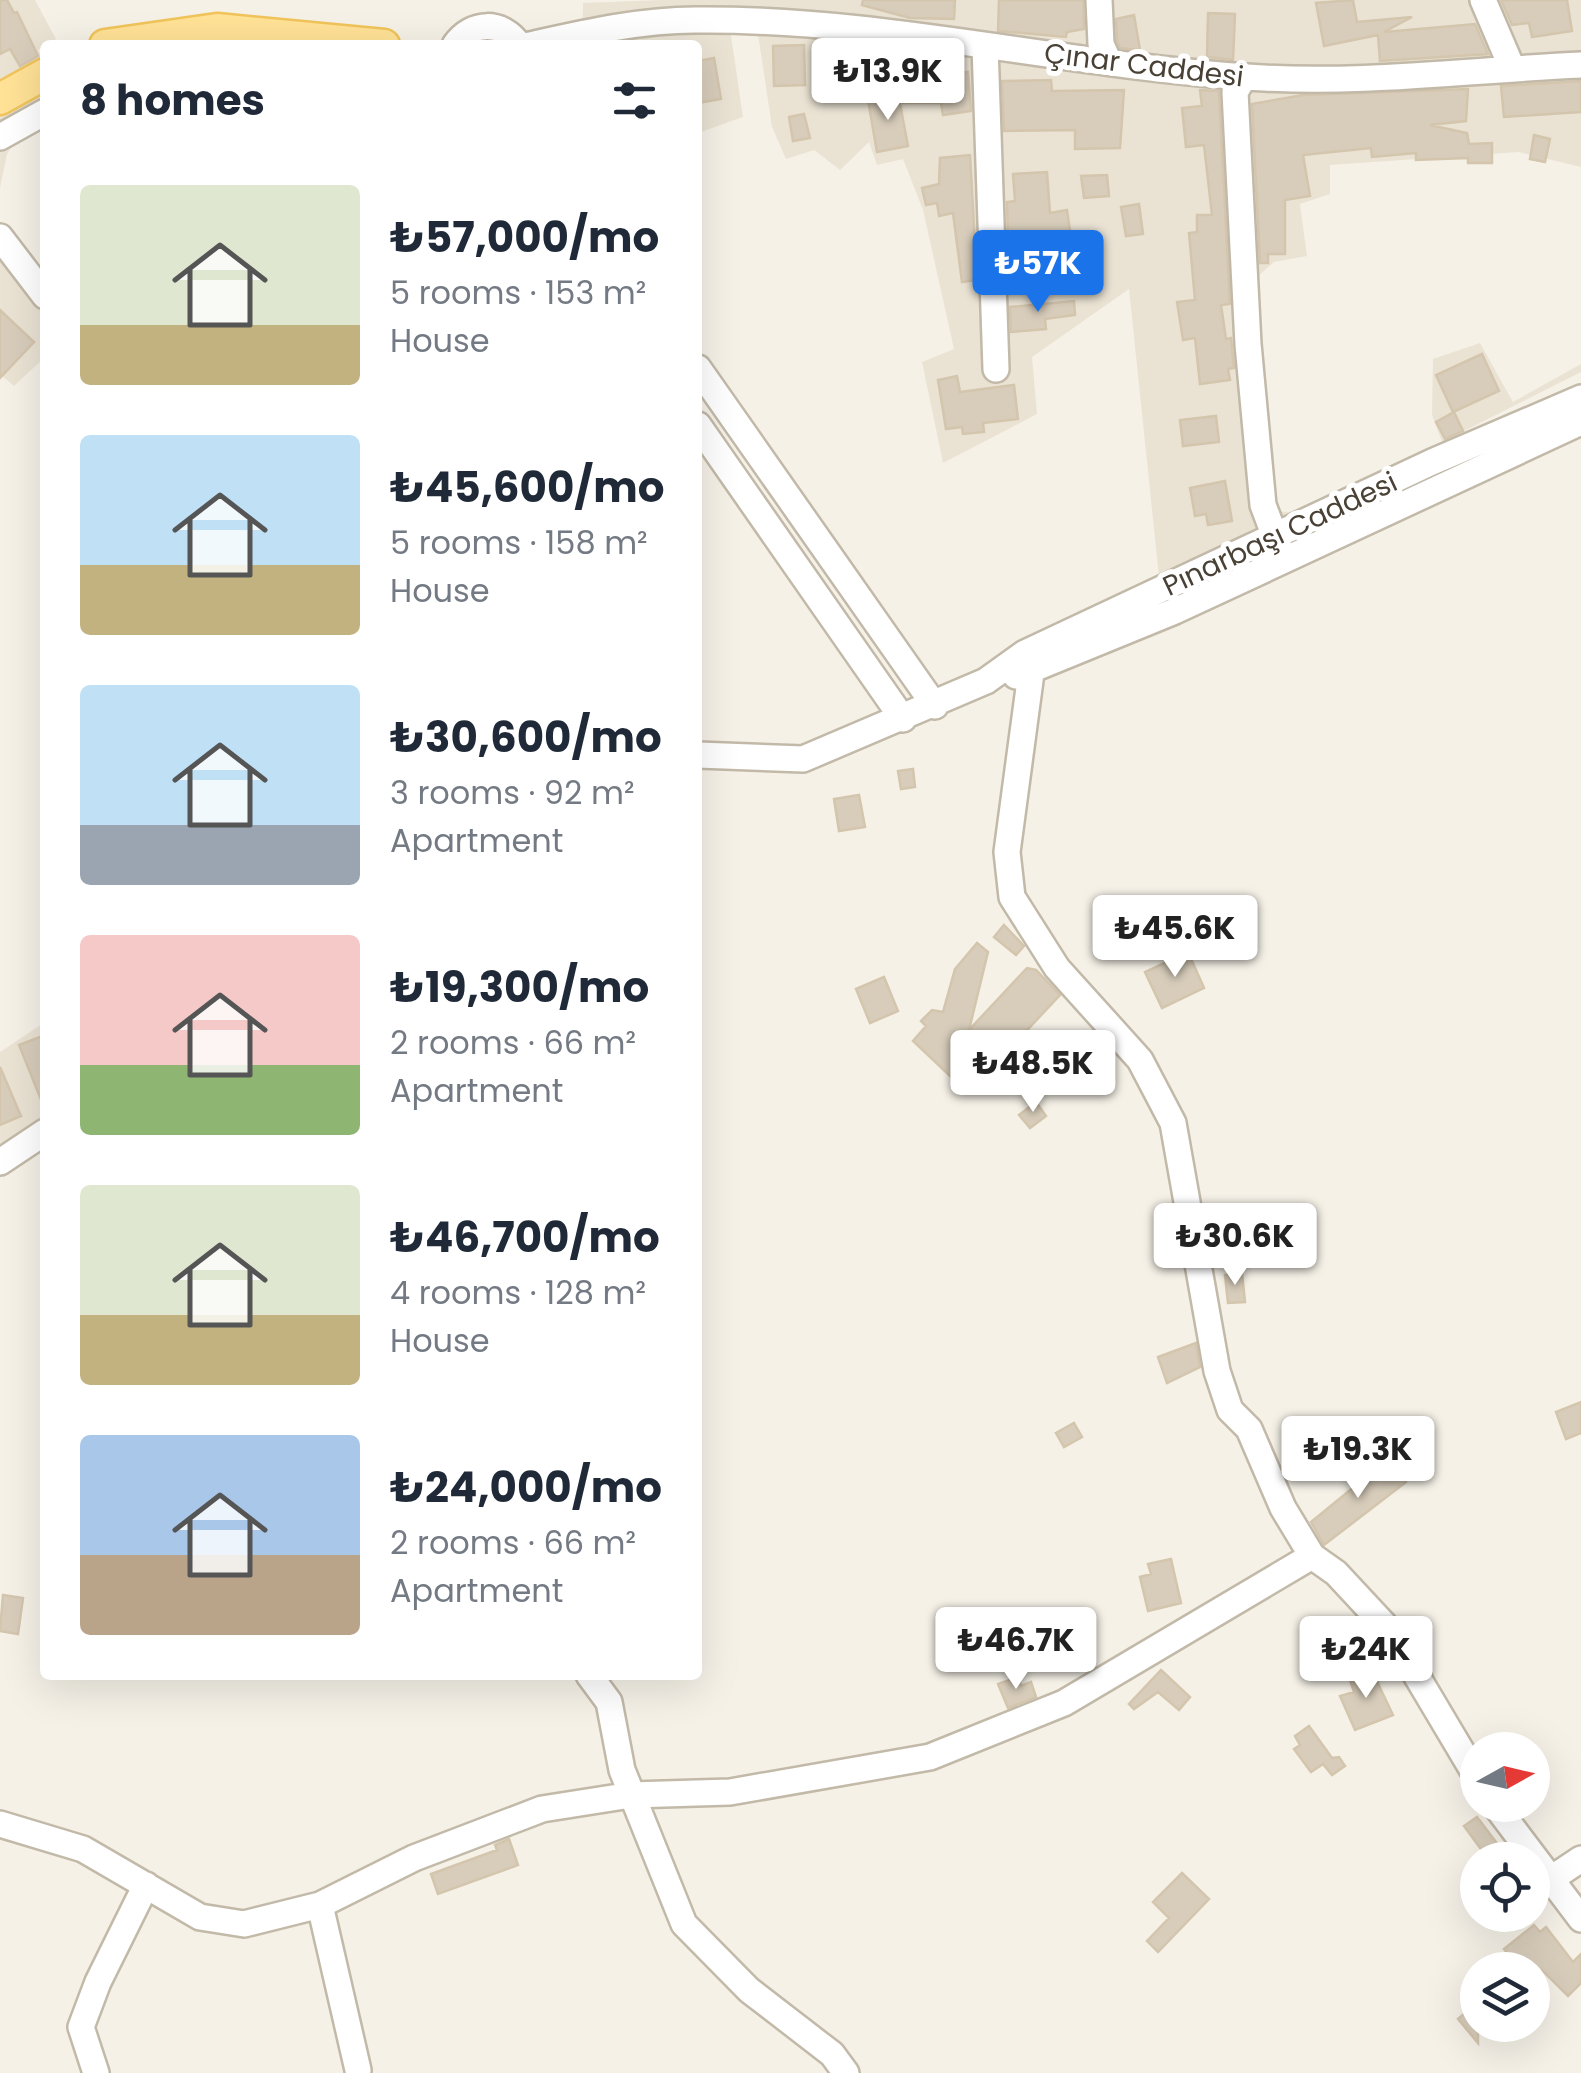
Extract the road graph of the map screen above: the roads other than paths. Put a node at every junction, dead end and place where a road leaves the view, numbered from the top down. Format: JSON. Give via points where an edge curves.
{"nodes":[{"id":1,"x":1099,"y":0,"type":"edge"},
{"id":2,"x":1483,"y":0,"type":"edge"},
{"id":3,"x":138,"y":40,"type":"edge"},
{"id":4,"x":335,"y":40,"type":"edge"},
{"id":5,"x":462,"y":40,"type":"edge"},
{"id":6,"x":514,"y":40,"type":"edge"},
{"id":7,"x":552,"y":40,"type":"edge"},
{"id":8,"x":985,"y":46,"type":"junction"},
{"id":9,"x":1110,"y":62,"type":"junction"},
{"id":10,"x":1581,"y":65,"type":"edge"},
{"id":11,"x":1512,"y":68,"type":"junction"},
{"id":12,"x":40,"y":77,"type":"edge"},
{"id":13,"x":1244,"y":77,"type":"junction"},
{"id":14,"x":0,"y":99,"type":"edge"},
{"id":15,"x":40,"y":115,"type":"edge"},
{"id":16,"x":0,"y":137,"type":"edge"},
{"id":17,"x":0,"y":237,"type":"edge"},
{"id":18,"x":40,"y":289,"type":"edge"},
{"id":19,"x":996,"y":368,"type":"dead end"},
{"id":20,"x":702,"y":374,"type":"edge"},
{"id":21,"x":1581,"y":398,"type":"edge"},
{"id":22,"x":1581,"y":422,"type":"edge"},
{"id":23,"x":702,"y":431,"type":"edge"},
{"id":24,"x":1279,"y":549,"type":"junction"},
{"id":25,"x":1028,"y":663,"type":"junction"},
{"id":26,"x":935,"y":706,"type":"junction"},
{"id":27,"x":903,"y":719,"type":"junction"},
{"id":28,"x":702,"y":755,"type":"edge"},
{"id":29,"x":40,"y":1135,"type":"edge"},
{"id":30,"x":0,"y":1162,"type":"edge"},
{"id":31,"x":1312,"y":1556,"type":"junction"},
{"id":32,"x":593,"y":1680,"type":"edge"},
{"id":33,"x":1460,"y":1748,"type":"edge"},
{"id":34,"x":631,"y":1795,"type":"junction"},
{"id":35,"x":0,"y":1824,"type":"edge"},
{"id":36,"x":1581,"y":1859,"type":"edge"},
{"id":37,"x":1550,"y":1879,"type":"edge"},
{"id":38,"x":1550,"y":1882,"type":"edge"},
{"id":39,"x":146,"y":1884,"type":"junction"},
{"id":40,"x":320,"y":1905,"type":"junction"},
{"id":41,"x":1581,"y":1919,"type":"edge"},
{"id":42,"x":358,"y":2070,"type":"dead end"},
{"id":43,"x":96,"y":2073,"type":"edge"},
{"id":44,"x":846,"y":2073,"type":"edge"}],
"edges":[{"from":1,"to":9,"type":"street","via":[[1101,44]]},
{"from":2,"to":11,"type":"street"},
{"from":3,"to":4,"type":"main road","via":[[217,28]]},
{"from":5,"to":6,"type":"street","via":[[481,26],[504,30]]},
{"from":7,"to":8,"type":"street","name":"Çınar Caddesi","via":[[693,20],[832,26]]},
{"from":8,"to":9,"type":"street","name":"Çınar Caddesi"},
{"from":8,"to":19,"type":"street"},
{"from":9,"to":13,"type":"street","name":"Çınar Caddesi"},
{"from":10,"to":11,"type":"street","name":"Çınar Caddesi"},
{"from":11,"to":13,"type":"street","name":"Çınar Caddesi","via":[[1364,78]]},
{"from":12,"to":14,"type":"main road"},
{"from":13,"to":24,"type":"street","via":[[1235,92],[1248,344],[1263,505]]},
{"from":15,"to":16,"type":"street"},
{"from":17,"to":18,"type":"street"},
{"from":20,"to":26,"type":"street"},
{"from":21,"to":24,"type":"street","name":"Pınarbaşı Caddesi","via":[[1432,462]]},
{"from":22,"to":24,"type":"street","name":"Pınarbaşı Caddesi"},
{"from":23,"to":27,"type":"street"},
{"from":24,"to":25,"type":"street","name":"Pınarbaşı Caddesi"},
{"from":25,"to":26,"type":"street","name":"Pınarbaşı Caddesi"},
{"from":25,"to":31,"type":"street","via":[[1006,852],[1012,896],[1057,968],[1140,1060],[1172,1123],[1217,1371],[1230,1410],[1248,1429]]},
{"from":26,"to":27,"type":"street","name":"Pınarbaşı Caddesi"},
{"from":27,"to":28,"type":"street","name":"Pınarbaşı Caddesi","via":[[803,759]]},
{"from":29,"to":30,"type":"street"},
{"from":31,"to":33,"type":"street","via":[[1390,1631]]},
{"from":31,"to":34,"type":"street","via":[[1064,1703],[930,1757],[730,1792]]},
{"from":32,"to":34,"type":"street","via":[[609,1702]]},
{"from":34,"to":40,"type":"street","via":[[542,1809],[491,1826]]},
{"from":34,"to":44,"type":"street","via":[[695,1940],[832,2054]]},
{"from":35,"to":39,"type":"street","via":[[83,1848]]},
{"from":36,"to":37,"type":"street"},
{"from":38,"to":41,"type":"street"},
{"from":39,"to":40,"type":"street","via":[[221,1923],[244,1924]]},
{"from":39,"to":43,"type":"street","via":[[82,2027]]},
{"from":40,"to":42,"type":"street"}]}
